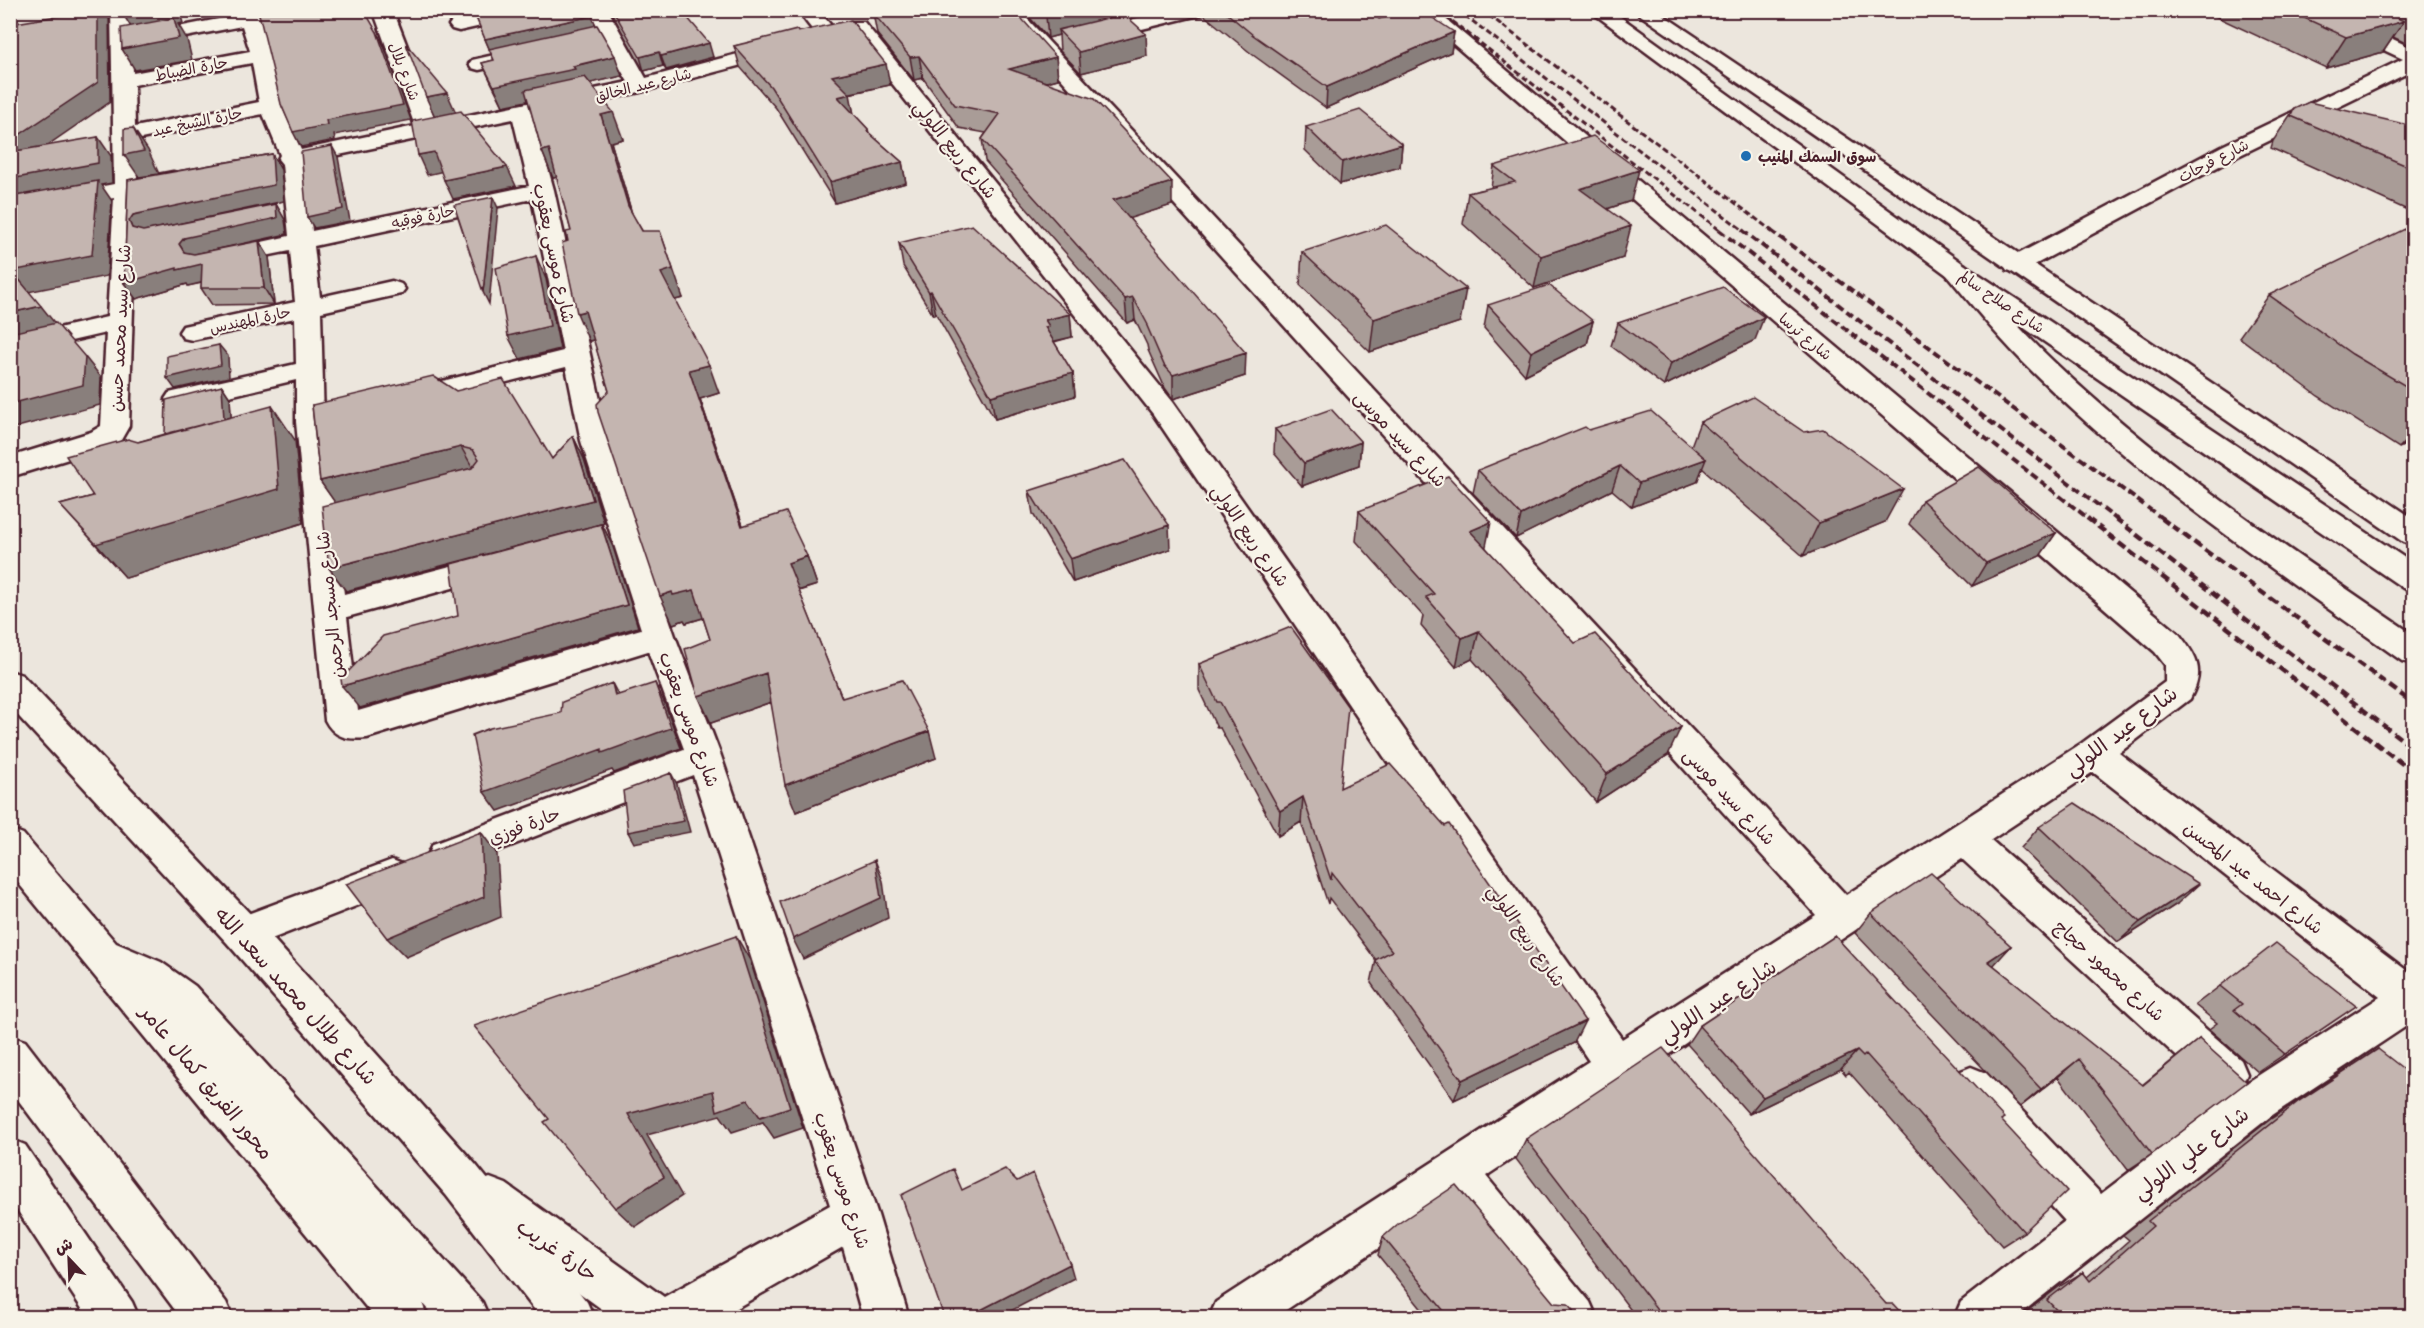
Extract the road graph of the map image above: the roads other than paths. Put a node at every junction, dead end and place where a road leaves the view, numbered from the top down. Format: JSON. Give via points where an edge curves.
{"nodes":[{"id":1,"x":121,"y":10,"type":"edge"},
{"id":2,"x":383,"y":10,"type":"edge"},
{"id":3,"x":528,"y":10,"type":"edge"},
{"id":4,"x":598,"y":10,"type":"edge"},
{"id":5,"x":807,"y":10,"type":"edge"},
{"id":6,"x":1008,"y":10,"type":"edge"},
{"id":7,"x":1196,"y":10,"type":"edge"},
{"id":8,"x":1423,"y":10,"type":"edge"},
{"id":9,"x":1598,"y":10,"type":"edge"},
{"id":10,"x":1641,"y":10,"type":"edge"},
{"id":11,"x":2314,"y":10,"type":"edge"},
{"id":12,"x":248,"y":15,"type":"edge"},
{"id":13,"x":459,"y":25,"type":"dead end"},
{"id":14,"x":855,"y":27,"type":"junction"},
{"id":15,"x":613,"y":34,"type":"junction"},
{"id":16,"x":122,"y":43,"type":"junction"},
{"id":17,"x":1060,"y":43,"type":"junction"},
{"id":18,"x":261,"y":55,"type":"junction"},
{"id":19,"x":2414,"y":57,"type":"edge"},
{"id":20,"x":2414,"y":62,"type":"edge"},
{"id":21,"x":479,"y":64,"type":"dead end"},
{"id":22,"x":122,"y":81,"type":"junction"},
{"id":23,"x":640,"y":86,"type":"junction"},
{"id":24,"x":270,"y":106,"type":"junction"},
{"id":25,"x":522,"y":112,"type":"junction"},
{"id":26,"x":428,"y":130,"type":"junction"},
{"id":27,"x":124,"y":136,"type":"junction"},
{"id":28,"x":282,"y":160,"type":"junction"},
{"id":29,"x":193,"y":176,"type":"edge"},
{"id":30,"x":126,"y":188,"type":"junction"},
{"id":31,"x":542,"y":190,"type":"junction"},
{"id":32,"x":10,"y":211,"type":"edge"},
{"id":33,"x":303,"y":241,"type":"junction"},
{"id":34,"x":204,"y":261,"type":"edge"},
{"id":35,"x":2016,"y":265,"type":"junction"},
{"id":36,"x":1956,"y":270,"type":"junction"},
{"id":37,"x":392,"y":289,"type":"dead end"},
{"id":38,"x":308,"y":307,"type":"junction"},
{"id":39,"x":120,"y":322,"type":"junction"},
{"id":40,"x":192,"y":332,"type":"dead end"},
{"id":41,"x":10,"y":347,"type":"edge"},
{"id":42,"x":577,"y":356,"type":"junction"},
{"id":43,"x":309,"y":369,"type":"junction"},
{"id":44,"x":171,"y":401,"type":"edge"},
{"id":45,"x":380,"y":405,"type":"edge"},
{"id":46,"x":10,"y":468,"type":"edge"},
{"id":47,"x":2414,"y":534,"type":"edge"},
{"id":48,"x":522,"y":558,"type":"edge"},
{"id":49,"x":2414,"y":580,"type":"edge"},
{"id":50,"x":330,"y":610,"type":"junction"},
{"id":51,"x":659,"y":636,"type":"junction"},
{"id":52,"x":2414,"y":652,"type":"edge"},
{"id":53,"x":2183,"y":668,"type":"joint"},
{"id":54,"x":10,"y":684,"type":"edge"},
{"id":55,"x":2094,"y":753,"type":"junction"},
{"id":56,"x":704,"y":756,"type":"junction"},
{"id":57,"x":1964,"y":838,"type":"junction"},
{"id":58,"x":10,"y":845,"type":"edge"},
{"id":59,"x":243,"y":933,"type":"junction"},
{"id":60,"x":1838,"y":935,"type":"junction"},
{"id":61,"x":104,"y":957,"type":"junction"},
{"id":62,"x":2413,"y":1000,"type":"edge"},
{"id":63,"x":10,"y":1055,"type":"edge"},
{"id":64,"x":1944,"y":1059,"type":"edge"},
{"id":65,"x":1616,"y":1065,"type":"junction"},
{"id":66,"x":2256,"y":1101,"type":"junction"},
{"id":67,"x":10,"y":1160,"type":"edge"},
{"id":68,"x":1454,"y":1172,"type":"junction"},
{"id":69,"x":461,"y":1180,"type":"junction"},
{"id":70,"x":856,"y":1215,"type":"junction"},
{"id":71,"x":2097,"y":1223,"type":"junction"},
{"id":72,"x":1249,"y":1313,"type":"edge"},
{"id":73,"x":116,"y":1317,"type":"edge"},
{"id":74,"x":210,"y":1317,"type":"edge"},
{"id":75,"x":405,"y":1317,"type":"edge"},
{"id":76,"x":466,"y":1317,"type":"edge"},
{"id":77,"x":571,"y":1317,"type":"edge"},
{"id":78,"x":654,"y":1317,"type":"edge"},
{"id":79,"x":674,"y":1317,"type":"edge"},
{"id":80,"x":886,"y":1317,"type":"edge"},
{"id":81,"x":1574,"y":1317,"type":"edge"},
{"id":82,"x":1977,"y":1317,"type":"edge"}],
"edges":[{"from":1,"to":16,"type":"main road","name":"شارع سيد محمد حسن"},
{"from":2,"to":26,"type":"main road","name":"شارع بلال"},
{"from":3,"to":13,"type":"main road"},
{"from":4,"to":15,"type":"main road"},
{"from":5,"to":14,"type":"main road","name":"شارع ربيع اللولي"},
{"from":6,"to":17,"type":"main road","name":"شارع سيد موسى"},
{"from":7,"to":17,"type":"main road"},
{"from":8,"to":53,"type":"main road","name":"شارع ترسا","via":[[2167,643]]},
{"from":9,"to":36,"type":"main road","name":"شارع صلاح سالم"},
{"from":10,"to":35,"type":"main road"},
{"from":11,"to":19,"type":"main road"},
{"from":12,"to":16,"type":"main road"},
{"from":12,"to":18,"type":"main road","name":"شارع مسجد الرحمن"},
{"from":14,"to":23,"type":"main road","name":"شارع عبد الخالق"},
{"from":14,"to":65,"type":"main road","name":"شارع ربيع اللولي","via":[[1163,408]]},
{"from":15,"to":21,"type":"main road"},
{"from":15,"to":23,"type":"main road"},
{"from":16,"to":22,"type":"main road","name":"شارع سيد محمد حسن"},
{"from":17,"to":60,"type":"main road","name":"شارع سيد موسى"},
{"from":18,"to":22,"type":"main road","name":"حارة الضباط"},
{"from":18,"to":24,"type":"main road","name":"شارع مسجد الرحمن"},
{"from":20,"to":35,"type":"main road","name":"شارع فرحات","via":[[2230,151]]},
{"from":22,"to":27,"type":"main road","name":"شارع سيد محمد حسن"},
{"from":23,"to":25,"type":"main road","name":"شارع عبد الخالق"},
{"from":24,"to":27,"type":"main road","name":"حارة الشيخ عيد"},
{"from":24,"to":28,"type":"main road","name":"شارع مسجد الرحمن"},
{"from":25,"to":26,"type":"main road","name":"شارع عبد الخالق"},
{"from":25,"to":31,"type":"main road","name":"شارع موسى يعقوب"},
{"from":26,"to":28,"type":"main road","name":"شارع عبد الخالق"},
{"from":27,"to":30,"type":"main road","name":"شارع سيد محمد حسن"},
{"from":28,"to":33,"type":"main road","name":"شارع مسجد الرحمن","via":[[286,210]]},
{"from":29,"to":30,"type":"main road"},
{"from":30,"to":32,"type":"main road"},
{"from":30,"to":39,"type":"main road","name":"شارع سيد محمد حسن"},
{"from":31,"to":33,"type":"main road","name":"حارة فوقيه"},
{"from":31,"to":42,"type":"main road","name":"شارع موسى يعقوب"},
{"from":33,"to":34,"type":"main road","name":"حارة فوقيه"},
{"from":33,"to":38,"type":"main road","name":"شارع مسجد الرحمن"},
{"from":35,"to":47,"type":"main road"},
{"from":36,"to":49,"type":"main road","name":"شارع صلاح سالم"},
{"from":36,"to":52,"type":"main road","via":[[2055,379],[2122,439],[2203,503]]},
{"from":37,"to":38,"type":"main road","name":"حارة المهندس"},
{"from":38,"to":40,"type":"main road","name":"حارة المهندس"},
{"from":38,"to":43,"type":"main road","name":"شارع مسجد الرحمن"},
{"from":39,"to":41,"type":"main road"},
{"from":39,"to":46,"type":"main road","name":"شارع سيد محمد حسن","via":[[115,426],[111,433]]},
{"from":42,"to":45,"type":"main road"},
{"from":42,"to":51,"type":"main road","name":"شارع موسى يعقوب","via":[[612,534]]},
{"from":43,"to":44,"type":"main road"},
{"from":43,"to":50,"type":"main road","name":"شارع مسجد الرحمن","via":[[311,423],[331,518]]},
{"from":48,"to":50,"type":"main road"},
{"from":50,"to":51,"type":"main road","name":"شارع مسجد الرحمن","via":[[339,716],[351,726]]},
{"from":51,"to":56,"type":"main road","name":"شارع موسى يعقوب"},
{"from":53,"to":55,"type":"main road","name":"شارع عيد اللولي","via":[[2184,679],[2178,690]]},
{"from":54,"to":59,"type":"main road","name":"شارع طلال محمد سعد الله"},
{"from":55,"to":57,"type":"main road","name":"شارع عيد اللولي"},
{"from":55,"to":62,"type":"main road","name":"شارع احمد عبد المحسن"},
{"from":56,"to":59,"type":"main road","name":"حارة فوزي"},
{"from":56,"to":70,"type":"main road","name":"شارع موسى يعقوب"},
{"from":57,"to":60,"type":"main road","name":"شارع عيد اللولي"},
{"from":57,"to":66,"type":"main road","name":"شارع محمود حجاج"},
{"from":58,"to":61,"type":"main road","name":"محور الفريق كمال عامر"},
{"from":59,"to":69,"type":"main road","name":"شارع طلال محمد سعد الله"},
{"from":60,"to":65,"type":"main road","name":"شارع عيد اللولي","via":[[1666,1054]]},
{"from":61,"to":75,"type":"main road","name":"محور الفريق كمال عامر"},
{"from":61,"to":76,"type":"main road","via":[[159,981],[181,999]]},
{"from":62,"to":66,"type":"main road","name":"شارع علي اللولي"},
{"from":63,"to":74,"type":"main road"},
{"from":64,"to":71,"type":"main road"},
{"from":65,"to":68,"type":"main road","name":"شارع عيد اللولي"},
{"from":66,"to":71,"type":"main road","name":"شارع علي اللولي"},
{"from":67,"to":73,"type":"main road"},
{"from":68,"to":72,"type":"main road","name":"شارع عيد اللولي"},
{"from":68,"to":81,"type":"main road"},
{"from":69,"to":77,"type":"main road","name":"شارع طلال محمد سعد الله"},
{"from":69,"to":78,"type":"main road","name":"حارة غريب"},
{"from":70,"to":79,"type":"main road"},
{"from":70,"to":80,"type":"main road","name":"شارع موسى يعقوب"},
{"from":71,"to":82,"type":"main road","name":"شارع علي اللولي"}]}
